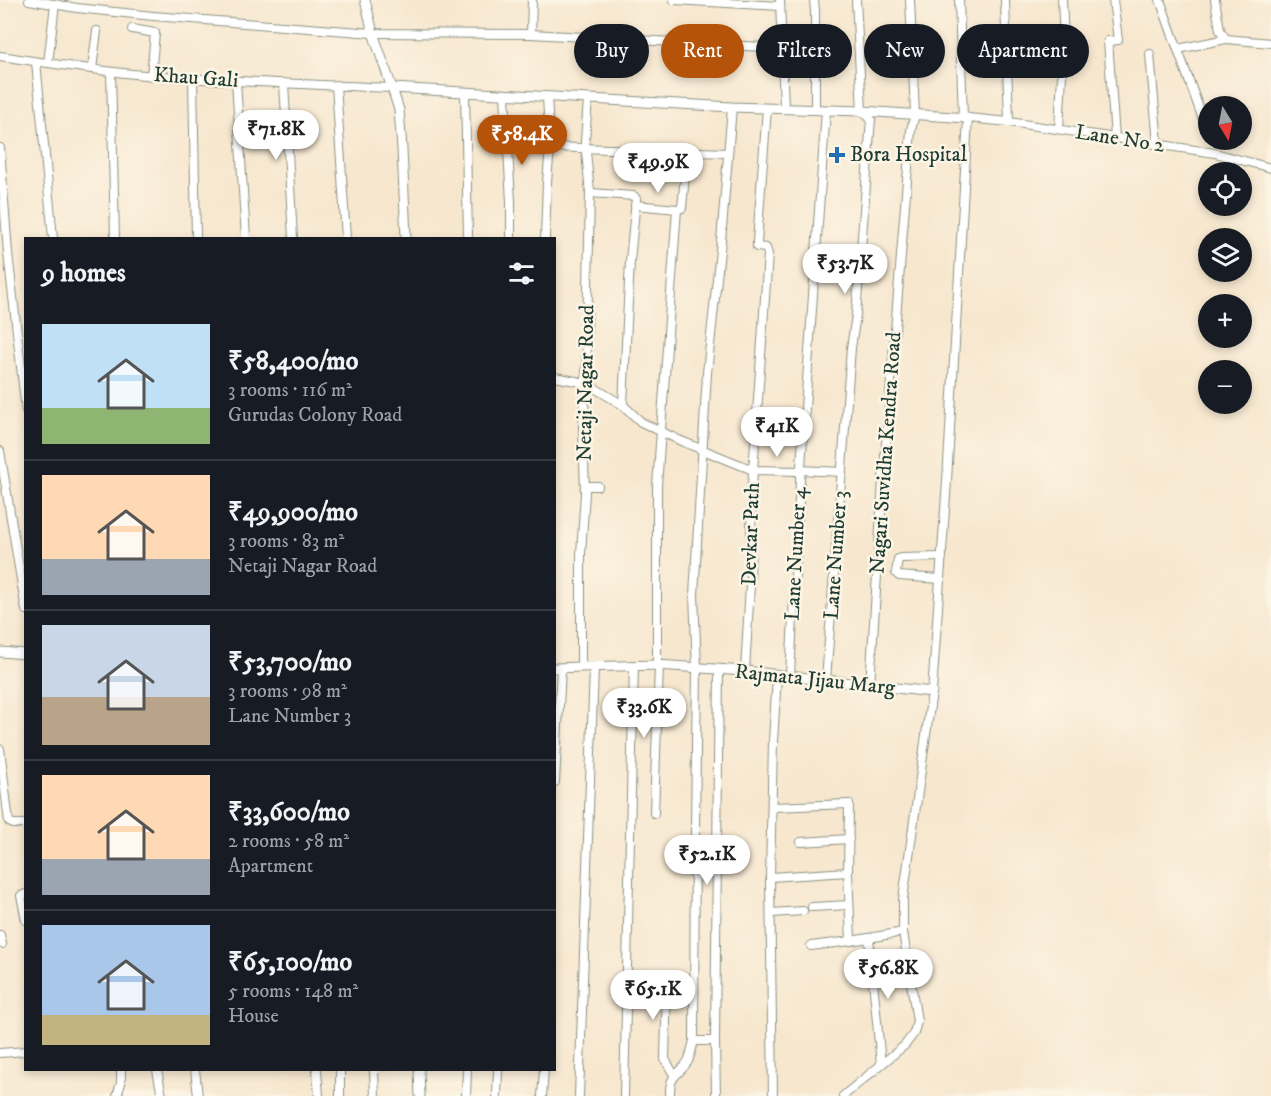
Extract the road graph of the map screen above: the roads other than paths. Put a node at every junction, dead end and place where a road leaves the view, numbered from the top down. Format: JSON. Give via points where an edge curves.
{"nodes":[{"id":1,"x":29,"y":0,"type":"edge"},
{"id":2,"x":365,"y":0,"type":"edge"},
{"id":3,"x":532,"y":0,"type":"edge"},
{"id":4,"x":674,"y":0,"type":"edge"},
{"id":5,"x":814,"y":0,"type":"edge"},
{"id":6,"x":856,"y":0,"type":"edge"},
{"id":7,"x":910,"y":0,"type":"edge"},
{"id":8,"x":959,"y":0,"type":"edge"},
{"id":9,"x":1005,"y":0,"type":"edge"},
{"id":10,"x":1062,"y":0,"type":"edge"},
{"id":11,"x":1113,"y":0,"type":"edge"},
{"id":12,"x":1160,"y":0,"type":"edge"},
{"id":13,"x":1215,"y":0,"type":"edge"},
{"id":14,"x":780,"y":3,"type":"edge"},
{"id":15,"x":56,"y":4,"type":"junction"},
{"id":16,"x":780,"y":24,"type":"edge"},
{"id":17,"x":132,"y":29,"type":"dead end"},
{"id":18,"x":97,"y":31,"type":"dead end"},
{"id":19,"x":373,"y":33,"type":"junction"},
{"id":20,"x":531,"y":34,"type":"junction"},
{"id":21,"x":1226,"y":39,"type":"junction"},
{"id":22,"x":1271,"y":43,"type":"edge"},
{"id":23,"x":756,"y":47,"type":"edge"},
{"id":24,"x":1178,"y":49,"type":"junction"},
{"id":25,"x":1150,"y":54,"type":"dead end"},
{"id":26,"x":0,"y":56,"type":"edge"},
{"id":27,"x":36,"y":62,"type":"junction"},
{"id":28,"x":48,"y":63,"type":"junction"},
{"id":29,"x":92,"y":69,"type":"junction"},
{"id":30,"x":111,"y":72,"type":"junction"},
{"id":31,"x":151,"y":76,"type":"junction"},
{"id":32,"x":782,"y":78,"type":"edge"},
{"id":33,"x":193,"y":79,"type":"junction"},
{"id":34,"x":236,"y":81,"type":"junction"},
{"id":35,"x":284,"y":83,"type":"junction"},
{"id":36,"x":336,"y":85,"type":"junction"},
{"id":37,"x":392,"y":88,"type":"junction"},
{"id":38,"x":465,"y":92,"type":"junction"},
{"id":39,"x":505,"y":95,"type":"junction"},
{"id":40,"x":547,"y":97,"type":"junction"},
{"id":41,"x":588,"y":99,"type":"junction"},
{"id":42,"x":1198,"y":105,"type":"edge"},
{"id":43,"x":732,"y":107,"type":"junction"},
{"id":44,"x":767,"y":108,"type":"junction"},
{"id":45,"x":784,"y":109,"type":"junction"},
{"id":46,"x":815,"y":110,"type":"junction"},
{"id":47,"x":826,"y":110,"type":"junction"},
{"id":48,"x":862,"y":111,"type":"junction"},
{"id":49,"x":915,"y":114,"type":"junction"},
{"id":50,"x":965,"y":118,"type":"junction"},
{"id":51,"x":1009,"y":122,"type":"junction"},
{"id":52,"x":1059,"y":129,"type":"junction"},
{"id":53,"x":1115,"y":138,"type":"junction"},
{"id":54,"x":1158,"y":144,"type":"junction"},
{"id":55,"x":550,"y":147,"type":"junction"},
{"id":56,"x":0,"y":148,"type":"edge"},
{"id":57,"x":508,"y":149,"type":"junction"},
{"id":58,"x":586,"y":149,"type":"junction"},
{"id":59,"x":1214,"y":150,"type":"edge"},
{"id":60,"x":687,"y":152,"type":"junction"},
{"id":61,"x":728,"y":153,"type":"junction"},
{"id":62,"x":1215,"y":153,"type":"junction"},
{"id":63,"x":1271,"y":168,"type":"edge"},
{"id":64,"x":590,"y":193,"type":"junction"},
{"id":65,"x":635,"y":205,"type":"junction"},
{"id":66,"x":677,"y":209,"type":"junction"},
{"id":67,"x":53,"y":237,"type":"edge"},
{"id":68,"x":115,"y":237,"type":"edge"},
{"id":69,"x":196,"y":237,"type":"edge"},
{"id":70,"x":246,"y":237,"type":"edge"},
{"id":71,"x":293,"y":237,"type":"edge"},
{"id":72,"x":346,"y":237,"type":"edge"},
{"id":73,"x":406,"y":237,"type":"edge"},
{"id":74,"x":468,"y":237,"type":"edge"},
{"id":75,"x":511,"y":237,"type":"edge"},
{"id":76,"x":545,"y":237,"type":"edge"},
{"id":77,"x":556,"y":377,"type":"edge"},
{"id":78,"x":585,"y":383,"type":"junction"},
{"id":79,"x":24,"y":393,"type":"edge"},
{"id":80,"x":622,"y":405,"type":"junction"},
{"id":81,"x":661,"y":431,"type":"junction"},
{"id":82,"x":702,"y":449,"type":"junction"},
{"id":83,"x":0,"y":451,"type":"edge"},
{"id":84,"x":753,"y":470,"type":"junction"},
{"id":85,"x":800,"y":470,"type":"junction"},
{"id":86,"x":842,"y":471,"type":"junction"},
{"id":87,"x":585,"y":486,"type":"junction"},
{"id":88,"x":598,"y":486,"type":"dead end"},
{"id":89,"x":942,"y":557,"type":"junction"},
{"id":90,"x":940,"y":579,"type":"junction"},
{"id":91,"x":24,"y":598,"type":"edge"},
{"id":92,"x":0,"y":652,"type":"edge"},
{"id":93,"x":24,"y":654,"type":"edge"},
{"id":94,"x":634,"y":665,"type":"junction"},
{"id":95,"x":658,"y":665,"type":"junction"},
{"id":96,"x":581,"y":667,"type":"junction"},
{"id":97,"x":594,"y":667,"type":"junction"},
{"id":98,"x":558,"y":668,"type":"edge"},
{"id":99,"x":697,"y":669,"type":"junction"},
{"id":100,"x":719,"y":670,"type":"junction"},
{"id":101,"x":745,"y":671,"type":"junction"},
{"id":102,"x":777,"y":675,"type":"junction"},
{"id":103,"x":790,"y":676,"type":"junction"},
{"id":104,"x":826,"y":680,"type":"junction"},
{"id":105,"x":870,"y":685,"type":"junction"},
{"id":106,"x":932,"y":692,"type":"junction"},
{"id":107,"x":556,"y":744,"type":"edge"},
{"id":108,"x":0,"y":749,"type":"edge"},
{"id":109,"x":773,"y":807,"type":"junction"},
{"id":110,"x":654,"y":813,"type":"dead end"},
{"id":111,"x":24,"y":824,"type":"edge"},
{"id":112,"x":849,"y":839,"type":"junction"},
{"id":113,"x":801,"y":842,"type":"dead end"},
{"id":114,"x":848,"y":872,"type":"junction"},
{"id":115,"x":770,"y":877,"type":"junction"},
{"id":116,"x":24,"y":895,"type":"edge"},
{"id":117,"x":849,"y":905,"type":"junction"},
{"id":118,"x":24,"y":910,"type":"edge"},
{"id":119,"x":771,"y":913,"type":"junction"},
{"id":120,"x":903,"y":932,"type":"junction"},
{"id":121,"x":0,"y":934,"type":"edge"},
{"id":122,"x":869,"y":938,"type":"junction"},
{"id":123,"x":851,"y":941,"type":"junction"},
{"id":124,"x":2,"y":944,"type":"dead end"},
{"id":125,"x":811,"y":946,"type":"dead end"},
{"id":126,"x":667,"y":984,"type":"dead end"},
{"id":127,"x":694,"y":1041,"type":"junction"},
{"id":128,"x":715,"y":1041,"type":"junction"},
{"id":129,"x":24,"y":1051,"type":"edge"},
{"id":130,"x":0,"y":1053,"type":"edge"},
{"id":131,"x":881,"y":1064,"type":"junction"},
{"id":132,"x":121,"y":1071,"type":"edge"},
{"id":133,"x":157,"y":1071,"type":"edge"},
{"id":134,"x":195,"y":1071,"type":"edge"},
{"id":135,"x":317,"y":1071,"type":"edge"},
{"id":136,"x":340,"y":1071,"type":"edge"},
{"id":137,"x":374,"y":1071,"type":"edge"},
{"id":138,"x":419,"y":1071,"type":"edge"},
{"id":139,"x":467,"y":1071,"type":"edge"},
{"id":140,"x":498,"y":1071,"type":"edge"},
{"id":141,"x":544,"y":1071,"type":"edge"},
{"id":142,"x":674,"y":1075,"type":"junction"},
{"id":143,"x":117,"y":1096,"type":"edge"},
{"id":144,"x":162,"y":1096,"type":"edge"},
{"id":145,"x":198,"y":1096,"type":"edge"},
{"id":146,"x":319,"y":1096,"type":"edge"},
{"id":147,"x":340,"y":1096,"type":"edge"},
{"id":148,"x":375,"y":1096,"type":"edge"},
{"id":149,"x":420,"y":1096,"type":"edge"},
{"id":150,"x":466,"y":1096,"type":"edge"},
{"id":151,"x":497,"y":1096,"type":"edge"},
{"id":152,"x":542,"y":1096,"type":"edge"},
{"id":153,"x":579,"y":1096,"type":"edge"},
{"id":154,"x":624,"y":1096,"type":"edge"},
{"id":155,"x":670,"y":1096,"type":"edge"},
{"id":156,"x":716,"y":1096,"type":"edge"},
{"id":157,"x":773,"y":1096,"type":"edge"},
{"id":158,"x":843,"y":1096,"type":"edge"}],
"edges":[{"from":1,"to":15,"type":"street"},
{"from":2,"to":19,"type":"street"},
{"from":3,"to":20,"type":"street"},
{"from":4,"to":14,"type":"street"},
{"from":5,"to":46,"type":"street"},
{"from":6,"to":48,"type":"street"},
{"from":7,"to":49,"type":"street","name":"Nagari Suvidha Kendra Road"},
{"from":8,"to":50,"type":"street"},
{"from":9,"to":51,"type":"street"},
{"from":10,"to":52,"type":"street"},
{"from":11,"to":53,"type":"street","via":[[1118,40],[1108,42]]},
{"from":12,"to":24,"type":"street"},
{"from":13,"to":21,"type":"street","via":[[1220,30]]},
{"from":14,"to":16,"type":"street"},
{"from":15,"to":19,"type":"street","via":[[153,16]]},
{"from":15,"to":28,"type":"street"},
{"from":17,"to":31,"type":"street","via":[[155,33]]},
{"from":18,"to":29,"type":"street"},
{"from":19,"to":20,"type":"street"},
{"from":19,"to":37,"type":"street"},
{"from":20,"to":23,"type":"street"},
{"from":21,"to":22,"type":"street"},
{"from":21,"to":24,"type":"street"},
{"from":24,"to":42,"type":"street"},
{"from":25,"to":54,"type":"street"},
{"from":26,"to":27,"type":"street","name":"Khau Gali"},
{"from":27,"to":28,"type":"street","name":"Khau Gali"},
{"from":27,"to":67,"type":"street"},
{"from":28,"to":29,"type":"street","name":"Khau Gali"},
{"from":29,"to":30,"type":"street","name":"Khau Gali"},
{"from":30,"to":31,"type":"street","name":"Khau Gali"},
{"from":30,"to":68,"type":"street"},
{"from":31,"to":33,"type":"street","name":"Khau Gali"},
{"from":32,"to":45,"type":"street"},
{"from":33,"to":34,"type":"street","name":"Khau Gali"},
{"from":33,"to":69,"type":"street"},
{"from":34,"to":35,"type":"street","name":"Khau Gali"},
{"from":34,"to":70,"type":"street"},
{"from":35,"to":36,"type":"street","name":"Khau Gali"},
{"from":35,"to":71,"type":"street"},
{"from":36,"to":37,"type":"street","name":"Khau Gali"},
{"from":36,"to":72,"type":"street"},
{"from":37,"to":38,"type":"street"},
{"from":37,"to":73,"type":"street","via":[[399,110]]},
{"from":38,"to":39,"type":"street"},
{"from":38,"to":74,"type":"street"},
{"from":39,"to":40,"type":"street"},
{"from":39,"to":57,"type":"street"},
{"from":40,"to":41,"type":"street"},
{"from":40,"to":55,"type":"street"},
{"from":41,"to":43,"type":"street"},
{"from":41,"to":58,"type":"street","name":"Netaji Nagar Road"},
{"from":43,"to":44,"type":"street"},
{"from":43,"to":61,"type":"street"},
{"from":44,"to":45,"type":"street"},
{"from":44,"to":84,"type":"street","name":"Devkar Path","via":[[757,245],[766,248],[768,254]]},
{"from":45,"to":46,"type":"street"},
{"from":46,"to":47,"type":"street"},
{"from":47,"to":48,"type":"street"},
{"from":47,"to":85,"type":"street","name":"Lane Number 4"},
{"from":48,"to":49,"type":"street"},
{"from":48,"to":86,"type":"street","name":"Lane Number 3","via":[[871,119]]},
{"from":49,"to":50,"type":"street"},
{"from":49,"to":105,"type":"street","name":"Nagari Suvidha Kendra Road","via":[[883,481]]},
{"from":50,"to":51,"type":"street","name":"Lane No 2"},
{"from":50,"to":89,"type":"street"},
{"from":51,"to":52,"type":"street","name":"Lane No 2"},
{"from":52,"to":53,"type":"street","name":"Lane No 2"},
{"from":53,"to":54,"type":"street","name":"Lane No 2"},
{"from":54,"to":62,"type":"street","name":"Lane No 2"},
{"from":55,"to":57,"type":"street"},
{"from":55,"to":58,"type":"street"},
{"from":55,"to":76,"type":"street"},
{"from":56,"to":79,"type":"street"},
{"from":57,"to":75,"type":"street"},
{"from":58,"to":60,"type":"street"},
{"from":58,"to":64,"type":"street","name":"Netaji Nagar Road"},
{"from":59,"to":62,"type":"street"},
{"from":60,"to":61,"type":"street"},
{"from":60,"to":66,"type":"street","via":[[682,208]]},
{"from":61,"to":82,"type":"street"},
{"from":62,"to":63,"type":"street","name":"Lane No 2"},
{"from":64,"to":65,"type":"street","via":[[633,196]]},
{"from":64,"to":78,"type":"street","name":"Netaji Nagar Road"},
{"from":65,"to":66,"type":"street"},
{"from":65,"to":80,"type":"street"},
{"from":66,"to":81,"type":"street"},
{"from":77,"to":78,"type":"street"},
{"from":78,"to":80,"type":"street"},
{"from":78,"to":87,"type":"street","name":"Netaji Nagar Road"},
{"from":80,"to":81,"type":"street","via":[[641,422]]},
{"from":81,"to":82,"type":"street"},
{"from":81,"to":95,"type":"street","via":[[657,497]]},
{"from":82,"to":84,"type":"street"},
{"from":82,"to":99,"type":"street","via":[[694,595]]},
{"from":83,"to":91,"type":"street"},
{"from":84,"to":85,"type":"street"},
{"from":84,"to":101,"type":"street","name":"Devkar Path"},
{"from":85,"to":86,"type":"street"},
{"from":85,"to":103,"type":"street","name":"Lane Number 4"},
{"from":86,"to":104,"type":"street","name":"Lane Number 3"},
{"from":87,"to":88,"type":"street"},
{"from":87,"to":96,"type":"street","name":"Netaji Nagar Road"},
{"from":89,"to":90,"type":"street"},
{"from":89,"to":90,"type":"street","via":[[901,558],[897,562],[897,575]]},
{"from":90,"to":106,"type":"street"},
{"from":92,"to":93,"type":"street"},
{"from":94,"to":95,"type":"street","name":"Rajmata Jijau Marg"},
{"from":94,"to":97,"type":"street","name":"Rajmata Jijau Marg"},
{"from":94,"to":154,"type":"street"},
{"from":95,"to":99,"type":"street","name":"Rajmata Jijau Marg"},
{"from":95,"to":110,"type":"street"},
{"from":96,"to":97,"type":"street","name":"Rajmata Jijau Marg"},
{"from":96,"to":98,"type":"street","name":"Rajmata Jijau Marg"},
{"from":97,"to":153,"type":"street"},
{"from":98,"to":107,"type":"street"},
{"from":99,"to":100,"type":"street","name":"Rajmata Jijau Marg"},
{"from":99,"to":127,"type":"street"},
{"from":100,"to":101,"type":"street","name":"Rajmata Jijau Marg"},
{"from":100,"to":128,"type":"street"},
{"from":101,"to":102,"type":"street","name":"Rajmata Jijau Marg"},
{"from":102,"to":103,"type":"street","name":"Rajmata Jijau Marg"},
{"from":102,"to":109,"type":"street"},
{"from":103,"to":104,"type":"street","name":"Rajmata Jijau Marg"},
{"from":104,"to":105,"type":"street","name":"Rajmata Jijau Marg"},
{"from":105,"to":106,"type":"street","name":"Rajmata Jijau Marg"},
{"from":106,"to":120,"type":"street","via":[[903,898]]},
{"from":108,"to":111,"type":"street","via":[[9,822]]},
{"from":109,"to":112,"type":"street","via":[[849,804]]},
{"from":109,"to":115,"type":"street"},
{"from":112,"to":113,"type":"street"},
{"from":112,"to":114,"type":"street"},
{"from":114,"to":115,"type":"street"},
{"from":114,"to":117,"type":"street"},
{"from":115,"to":119,"type":"street"},
{"from":116,"to":118,"type":"street"},
{"from":117,"to":119,"type":"street"},
{"from":117,"to":123,"type":"street"},
{"from":119,"to":157,"type":"street"},
{"from":120,"to":122,"type":"street"},
{"from":120,"to":131,"type":"street","via":[[917,1021],[905,1045]]},
{"from":121,"to":124,"type":"street"},
{"from":122,"to":123,"type":"street"},
{"from":122,"to":131,"type":"street"},
{"from":123,"to":125,"type":"street"},
{"from":126,"to":142,"type":"street","via":[[665,1059]]},
{"from":127,"to":128,"type":"street"},
{"from":127,"to":142,"type":"street","via":[[687,1062]]},
{"from":128,"to":156,"type":"street"},
{"from":129,"to":130,"type":"street"},
{"from":131,"to":158,"type":"street"},
{"from":132,"to":143,"type":"street"},
{"from":133,"to":144,"type":"street"},
{"from":134,"to":145,"type":"street"},
{"from":135,"to":146,"type":"street"},
{"from":136,"to":147,"type":"street"},
{"from":137,"to":148,"type":"street"},
{"from":138,"to":149,"type":"street"},
{"from":139,"to":150,"type":"street"},
{"from":140,"to":151,"type":"street"},
{"from":141,"to":152,"type":"street"},
{"from":142,"to":155,"type":"street"}]}
